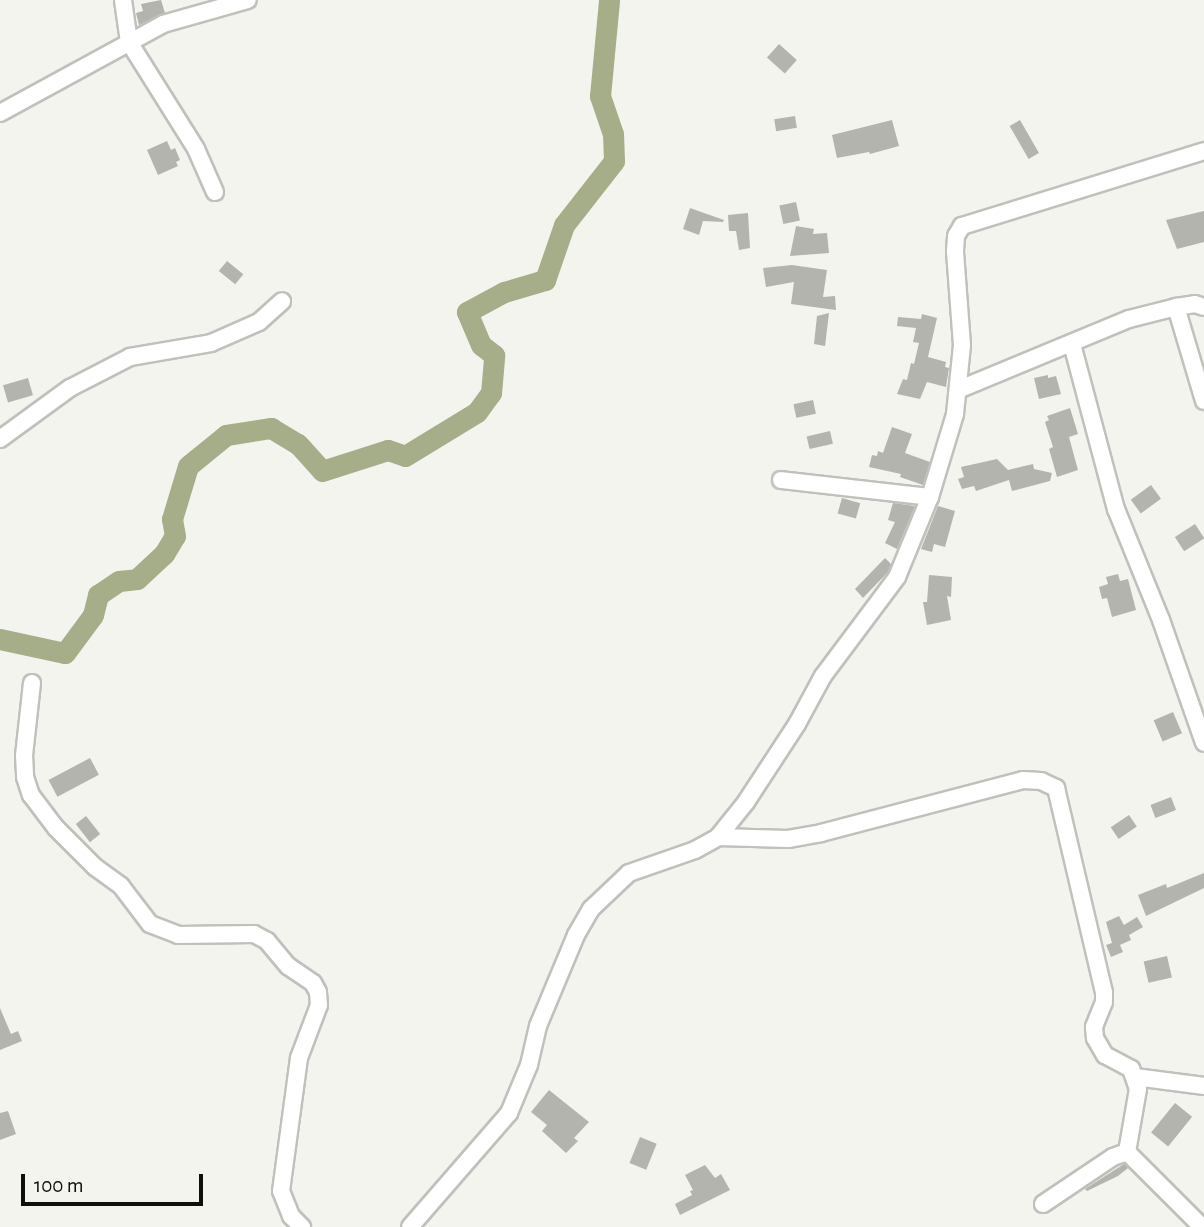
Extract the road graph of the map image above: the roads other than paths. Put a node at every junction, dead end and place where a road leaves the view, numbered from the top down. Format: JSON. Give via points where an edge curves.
{"nodes":[{"id":1,"x":123,"y":0,"type":"edge"},
{"id":2,"x":248,"y":0,"type":"edge"},
{"id":3,"x":129,"y":42,"type":"junction"},
{"id":4,"x":0,"y":113,"type":"edge"},
{"id":5,"x":1204,"y":151,"type":"edge"},
{"id":6,"x":215,"y":192,"type":"dead end"},
{"id":7,"x":282,"y":301,"type":"dead end"},
{"id":8,"x":1177,"y":307,"type":"junction"},
{"id":9,"x":1204,"y":307,"type":"edge"},
{"id":10,"x":1072,"y":344,"type":"junction"},
{"id":11,"x":960,"y":389,"type":"junction"},
{"id":12,"x":1204,"y":401,"type":"edge"},
{"id":13,"x":0,"y":439,"type":"edge"},
{"id":14,"x":782,"y":480,"type":"dead end"},
{"id":15,"x":930,"y":497,"type":"junction"},
{"id":16,"x":32,"y":683,"type":"dead end"},
{"id":17,"x":1204,"y":743,"type":"edge"},
{"id":18,"x":718,"y":837,"type":"junction"},
{"id":19,"x":1135,"y":1077,"type":"junction"},
{"id":20,"x":1204,"y":1086,"type":"edge"},
{"id":21,"x":1127,"y":1152,"type":"junction"},
{"id":22,"x":1043,"y":1204,"type":"dead end"},
{"id":23,"x":302,"y":1227,"type":"edge"},
{"id":24,"x":410,"y":1227,"type":"edge"},
{"id":25,"x":1202,"y":1227,"type":"edge"}],
"edges":[{"from":1,"to":3,"type":"street"},
{"from":2,"to":3,"type":"street","via":[[163,24]]},
{"from":3,"to":4,"type":"street"},
{"from":3,"to":6,"type":"street","via":[[196,149]]},
{"from":5,"to":11,"type":"street","via":[[962,226],[955,251],[962,314]]},
{"from":7,"to":13,"type":"street","via":[[258,322],[211,343],[130,357],[70,388]]},
{"from":8,"to":9,"type":"street"},
{"from":8,"to":10,"type":"street","via":[[1129,320]]},
{"from":8,"to":12,"type":"street"},
{"from":10,"to":11,"type":"street"},
{"from":10,"to":17,"type":"street","via":[[1116,509]]},
{"from":11,"to":15,"type":"street"},
{"from":14,"to":15,"type":"street"},
{"from":15,"to":18,"type":"street","via":[[897,577],[823,676],[747,802]]},
{"from":16,"to":23,"type":"street","via":[[25,777],[55,828],[134,899],[150,924],[178,935],[254,934],[318,992],[318,1005],[299,1058],[281,1191],[290,1216]]},
{"from":18,"to":19,"type":"street","via":[[788,839],[810,835],[1023,780],[1056,788],[1104,992],[1095,1038],[1105,1055],[1124,1064]]},
{"from":18,"to":24,"type":"street","via":[[629,873],[591,909],[538,1026],[529,1065],[509,1113]]},
{"from":19,"to":20,"type":"street"},
{"from":19,"to":21,"type":"street","via":[[1138,1088]]},
{"from":21,"to":22,"type":"street"},
{"from":21,"to":25,"type":"street"}]}
